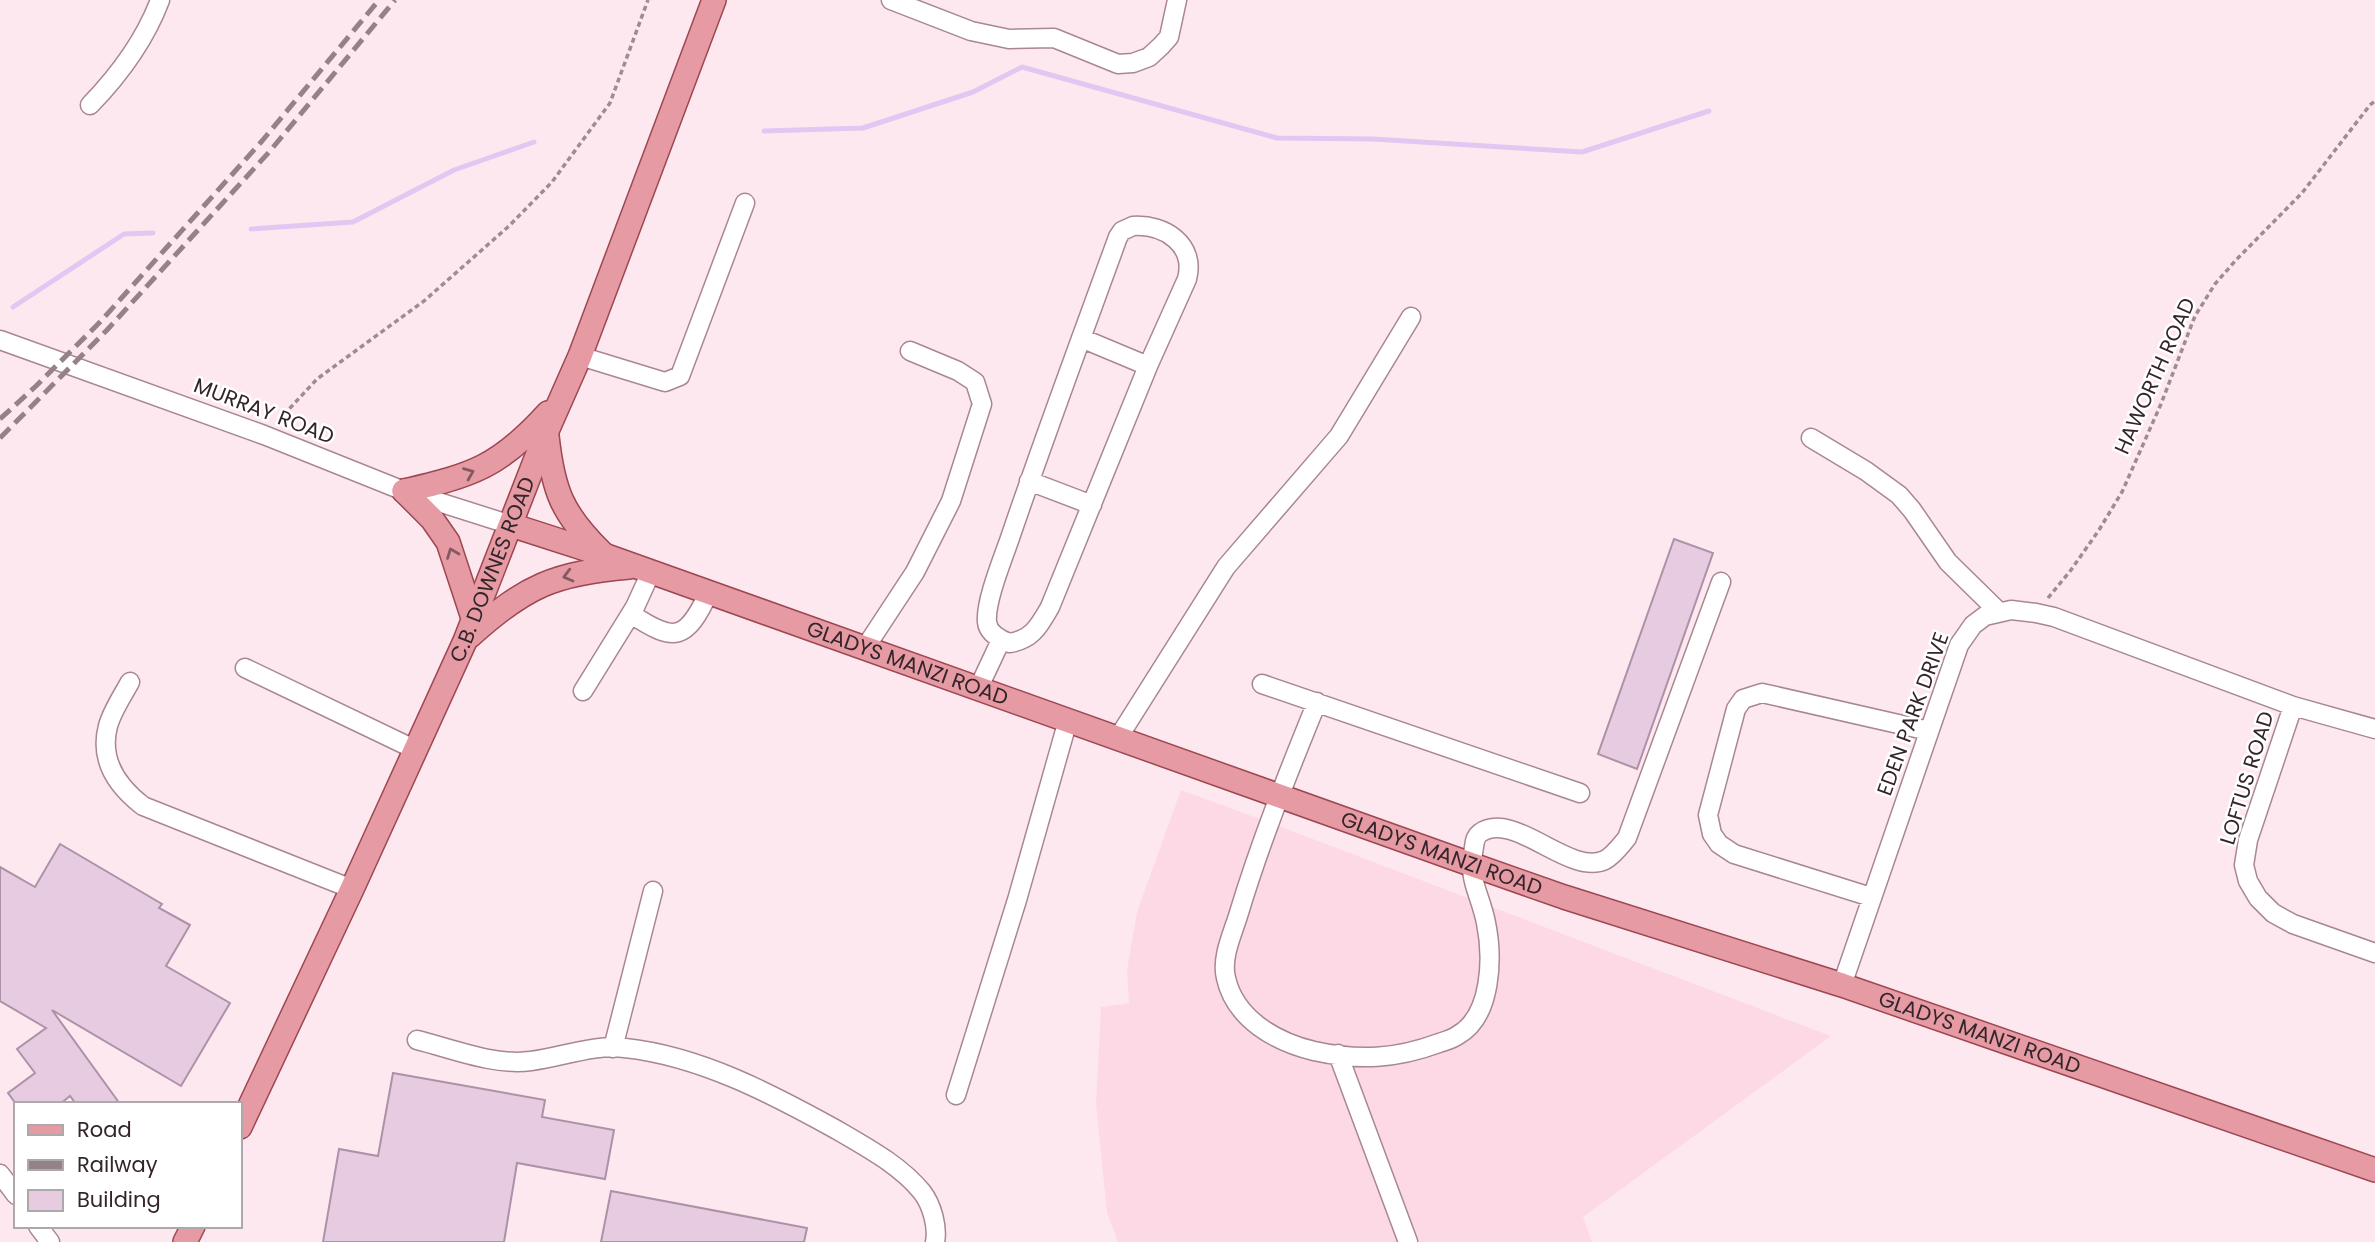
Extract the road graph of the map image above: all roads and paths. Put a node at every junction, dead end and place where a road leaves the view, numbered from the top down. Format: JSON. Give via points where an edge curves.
{"nodes":[{"id":1,"x":160,"y":0,"type":"edge"},
{"id":2,"x":648,"y":0,"type":"edge"},
{"id":3,"x":715,"y":0,"type":"edge"},
{"id":4,"x":891,"y":0,"type":"edge"},
{"id":5,"x":1177,"y":0,"type":"edge"},
{"id":6,"x":2375,"y":101,"type":"edge"},
{"id":7,"x":90,"y":105,"type":"dead end"},
{"id":8,"x":745,"y":203,"type":"dead end"},
{"id":9,"x":1410,"y":317,"type":"dead end"},
{"id":10,"x":1081,"y":338,"type":"junction"},
{"id":11,"x":0,"y":340,"type":"edge"},
{"id":12,"x":910,"y":351,"type":"dead end"},
{"id":13,"x":580,"y":356,"type":"junction"},
{"id":14,"x":1148,"y":366,"type":"junction"},
{"id":15,"x":560,"y":401,"type":"junction"},
{"id":16,"x":546,"y":433,"type":"junction"},
{"id":17,"x":264,"y":435,"type":"junction"},
{"id":18,"x":1811,"y":438,"type":"dead end"},
{"id":19,"x":1029,"y":481,"type":"junction"},
{"id":20,"x":404,"y":491,"type":"junction"},
{"id":21,"x":1092,"y":505,"type":"junction"},
{"id":22,"x":511,"y":526,"type":"junction"},
{"id":23,"x":604,"y":555,"type":"junction"},
{"id":24,"x":643,"y":569,"type":"junction"},
{"id":25,"x":1721,"y":582,"type":"dead end"},
{"id":26,"x":709,"y":593,"type":"junction"},
{"id":27,"x":1999,"y":612,"type":"junction"},
{"id":28,"x":2036,"y":613,"type":"junction"},
{"id":29,"x":631,"y":614,"type":"junction"},
{"id":30,"x":473,"y":618,"type":"junction"},
{"id":31,"x":1001,"y":640,"type":"junction"},
{"id":32,"x":464,"y":641,"type":"junction"},
{"id":33,"x":865,"y":648,"type":"junction"},
{"id":34,"x":245,"y":668,"type":"dead end"},
{"id":35,"x":130,"y":682,"type":"dead end"},
{"id":36,"x":1262,"y":684,"type":"dead end"},
{"id":37,"x":978,"y":689,"type":"junction"},
{"id":38,"x":583,"y":691,"type":"dead end"},
{"id":39,"x":1317,"y":702,"type":"junction"},
{"id":40,"x":2293,"y":706,"type":"junction"},
{"id":41,"x":1068,"y":720,"type":"junction"},
{"id":42,"x":2375,"y":729,"type":"edge"},
{"id":43,"x":1929,"y":731,"type":"junction"},
{"id":44,"x":1118,"y":738,"type":"junction"},
{"id":45,"x":414,"y":749,"type":"junction"},
{"id":46,"x":1580,"y":793,"type":"dead end"},
{"id":47,"x":1279,"y":796,"type":"junction"},
{"id":48,"x":1470,"y":864,"type":"junction"},
{"id":49,"x":352,"y":889,"type":"junction"},
{"id":50,"x":653,"y":891,"type":"dead end"},
{"id":51,"x":1871,"y":897,"type":"junction"},
{"id":52,"x":2375,"y":953,"type":"edge"},
{"id":53,"x":1842,"y":985,"type":"junction"},
{"id":54,"x":417,"y":1040,"type":"dead end"},
{"id":55,"x":613,"y":1048,"type":"junction"},
{"id":56,"x":1338,"y":1054,"type":"junction"},
{"id":57,"x":956,"y":1095,"type":"dead end"},
{"id":58,"x":242,"y":1123,"type":"edge"},
{"id":59,"x":2375,"y":1170,"type":"edge"},
{"id":60,"x":0,"y":1174,"type":"edge"},
{"id":61,"x":14,"y":1192,"type":"edge"},
{"id":62,"x":935,"y":1242,"type":"edge"},
{"id":63,"x":1408,"y":1242,"type":"edge"}],
"edges":[{"from":1,"to":7,"type":"street","via":[[115,79]]},
{"from":2,"to":17,"type":"path","via":[[610,103],[552,182],[424,301],[317,379]]},
{"from":3,"to":13,"type":"main road","name":"C.B. DOWNES ROAD"},
{"from":4,"to":5,"type":"street","via":[[971,31],[1009,39],[1054,38],[1118,64],[1149,57],[1161,46],[1169,37]]},
{"from":6,"to":28,"type":"path","name":"HAWORTH ROAD","via":[[2301,193],[2216,284],[2195,316],[2122,492],[2071,570]]},
{"from":8,"to":13,"type":"street","via":[[680,376],[665,382]]},
{"from":9,"to":44,"type":"street","via":[[1339,436],[1226,567]]},
{"from":10,"to":14,"type":"street"},
{"from":10,"to":14,"type":"street","via":[[1122,231],[1140,226],[1162,232],[1186,250],[1191,266]]},
{"from":10,"to":19,"type":"street"},
{"from":11,"to":17,"type":"street","name":"MURRAY ROAD"},
{"from":12,"to":33,"type":"street","via":[[975,382],[982,404],[951,501],[915,572]]},
{"from":13,"to":15,"type":"main road","name":"C.B. DOWNES ROAD"},
{"from":14,"to":21,"type":"street"},
{"from":15,"to":16,"type":"main road","name":"C.B. DOWNES ROAD"},
{"from":20,"to":15,"type":"main road","one_way":true,"via":[[450,480],[491,463],[526,437]]},
{"from":16,"to":22,"type":"main road","name":"C.B. DOWNES ROAD"},
{"from":16,"to":23,"type":"main road","via":[[559,499],[572,521]]},
{"from":17,"to":20,"type":"street","name":"MURRAY ROAD"},
{"from":18,"to":27,"type":"street","via":[[1899,495],[1948,562]]},
{"from":19,"to":21,"type":"street"},
{"from":19,"to":31,"type":"street","via":[[988,610],[988,628]]},
{"from":20,"to":22,"type":"street","name":"MURRAY ROAD"},
{"from":30,"to":20,"type":"main road","one_way":true,"via":[[448,542]]},
{"from":21,"to":31,"type":"street","via":[[1036,631],[1025,640]]},
{"from":22,"to":23,"type":"main road","name":"GLADYS MANZI ROAD"},
{"from":22,"to":30,"type":"main road","name":"C.B. DOWNES ROAD"},
{"from":23,"to":24,"type":"main road","name":"GLADYS MANZI ROAD"},
{"from":24,"to":26,"type":"main road","name":"GLADYS MANZI ROAD"},
{"from":24,"to":29,"type":"street"},
{"from":24,"to":32,"type":"main road","one_way":true,"via":[[581,572],[539,586],[502,607]]},
{"from":25,"to":48,"type":"street","via":[[1627,838],[1616,851],[1605,860],[1581,861],[1500,828],[1475,838]]},
{"from":26,"to":29,"type":"street","via":[[691,625],[676,633],[655,630]]},
{"from":26,"to":33,"type":"main road","name":"GLADYS MANZI ROAD"},
{"from":27,"to":28,"type":"street"},
{"from":27,"to":43,"type":"street","name":"EDEN PARK DRIVE","via":[[1973,625],[1959,645]]},
{"from":28,"to":40,"type":"street"},
{"from":29,"to":38,"type":"street"},
{"from":30,"to":32,"type":"main road","name":"C.B. DOWNES ROAD"},
{"from":31,"to":37,"type":"street"},
{"from":32,"to":45,"type":"main road","name":"C.B. DOWNES ROAD"},
{"from":33,"to":37,"type":"main road","name":"GLADYS MANZI ROAD"},
{"from":34,"to":45,"type":"street"},
{"from":35,"to":49,"type":"street","via":[[108,725],[106,753],[125,792],[143,806]]},
{"from":36,"to":39,"type":"street"},
{"from":37,"to":41,"type":"main road","name":"GLADYS MANZI ROAD"},
{"from":39,"to":46,"type":"street"},
{"from":39,"to":47,"type":"street"},
{"from":40,"to":42,"type":"street"},
{"from":40,"to":52,"type":"street","name":"LOFTUS ROAD","via":[[2248,840],[2244,865],[2248,881],[2273,913]]},
{"from":41,"to":44,"type":"main road","name":"GLADYS MANZI ROAD"},
{"from":41,"to":57,"type":"street"},
{"from":43,"to":51,"type":"street","name":"EDEN PARK DRIVE"},
{"from":43,"to":51,"type":"street","via":[[1762,693],[1743,699],[1736,709],[1708,815],[1719,844],[1734,855]]},
{"from":44,"to":47,"type":"main road","name":"GLADYS MANZI ROAD"},
{"from":45,"to":49,"type":"main road","name":"C.B. DOWNES ROAD"},
{"from":47,"to":48,"type":"main road","name":"GLADYS MANZI ROAD"},
{"from":47,"to":56,"type":"street","via":[[1242,902],[1225,975],[1241,1011],[1257,1024],[1286,1043]]},
{"from":48,"to":53,"type":"main road","name":"GLADYS MANZI ROAD"},
{"from":48,"to":56,"type":"street","via":[[1489,947],[1486,995],[1479,1014],[1458,1035],[1398,1056]]},
{"from":49,"to":58,"type":"main road","name":"C.B. DOWNES ROAD"},
{"from":50,"to":55,"type":"street"},
{"from":51,"to":53,"type":"street","name":"EDEN PARK DRIVE"},
{"from":53,"to":59,"type":"main road","name":"GLADYS MANZI ROAD"},
{"from":54,"to":55,"type":"street","via":[[478,1056],[529,1062]]},
{"from":55,"to":62,"type":"street","via":[[663,1055],[725,1075],[859,1143],[894,1166],[923,1194]]},
{"from":56,"to":63,"type":"street"},
{"from":60,"to":61,"type":"street"}]}
